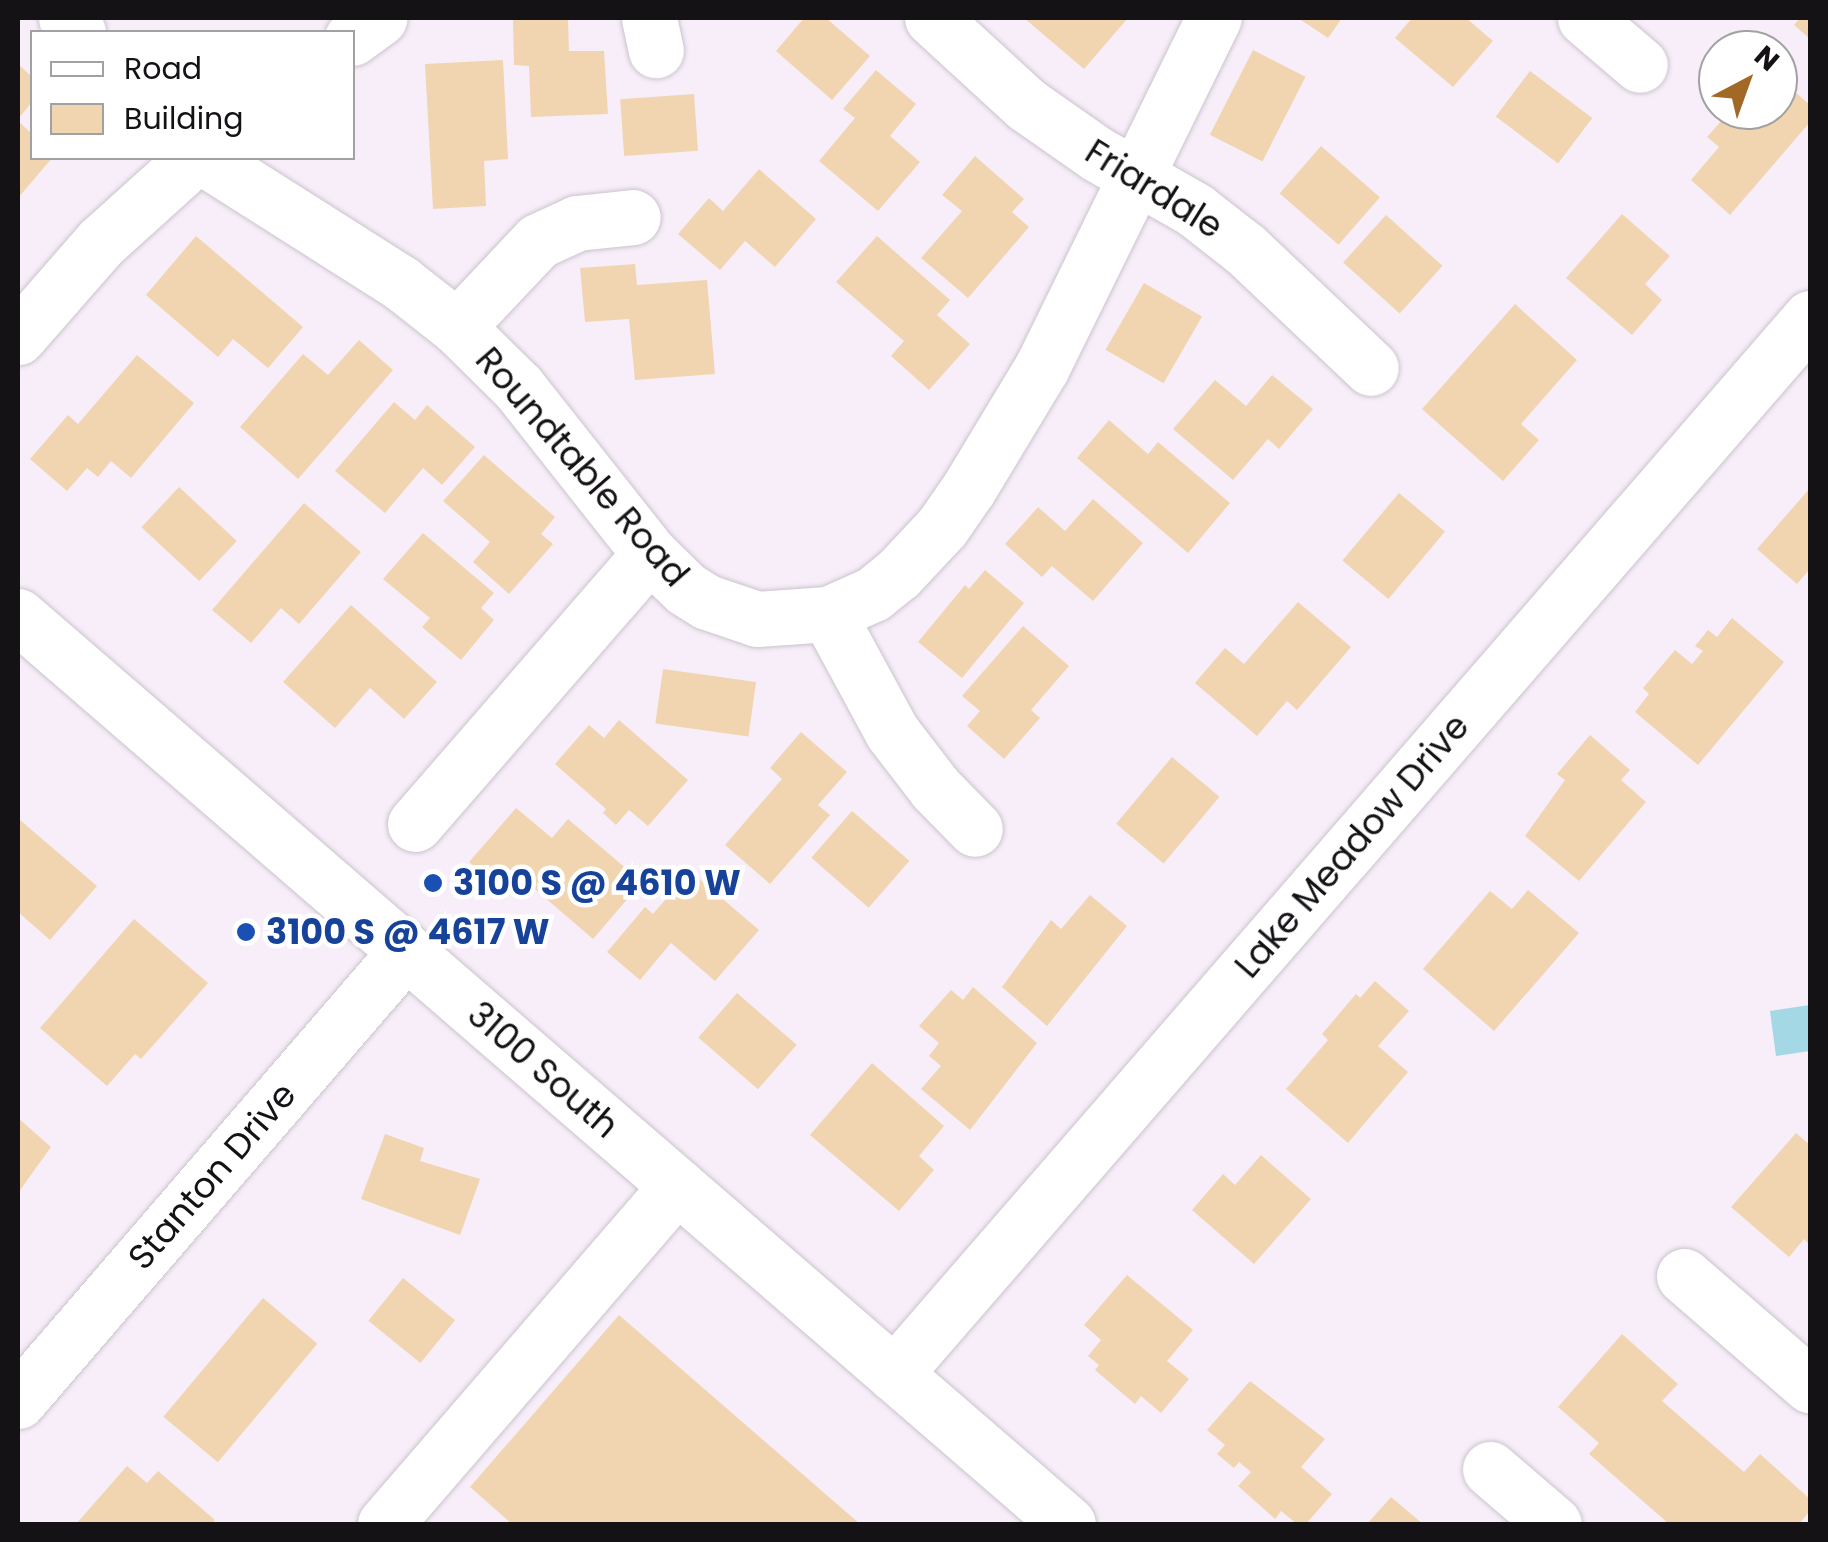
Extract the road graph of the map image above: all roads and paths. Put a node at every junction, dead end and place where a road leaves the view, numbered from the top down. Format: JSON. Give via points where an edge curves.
{"nodes":[{"id":1,"x":380,"y":18,"type":"edge"},
{"id":2,"x":932,"y":18,"type":"edge"},
{"id":3,"x":1214,"y":18,"type":"edge"},
{"id":4,"x":1586,"y":18,"type":"edge"},
{"id":5,"x":355,"y":36,"type":"edge"},
{"id":6,"x":1640,"y":65,"type":"dead end"},
{"id":7,"x":192,"y":160,"type":"edge"},
{"id":8,"x":207,"y":160,"type":"edge"},
{"id":9,"x":1136,"y":177,"type":"junction"},
{"id":10,"x":633,"y":216,"type":"dead end"},
{"id":11,"x":1810,"y":318,"type":"edge"},
{"id":12,"x":457,"y":327,"type":"junction"},
{"id":13,"x":18,"y":337,"type":"edge"},
{"id":14,"x":1371,"y":368,"type":"dead end"},
{"id":15,"x":650,"y":554,"type":"junction"},
{"id":16,"x":828,"y":614,"type":"junction"},
{"id":17,"x":18,"y":616,"type":"edge"},
{"id":18,"x":415,"y":824,"type":"dead end"},
{"id":19,"x":976,"y":829,"type":"dead end"},
{"id":20,"x":406,"y":952,"type":"junction"},
{"id":21,"x":677,"y":1186,"type":"junction"},
{"id":22,"x":1684,"y":1276,"type":"dead end"},
{"id":23,"x":894,"y":1374,"type":"junction"},
{"id":24,"x":1810,"y":1385,"type":"edge"},
{"id":25,"x":18,"y":1401,"type":"edge"},
{"id":26,"x":1490,"y":1469,"type":"dead end"},
{"id":27,"x":385,"y":1524,"type":"edge"},
{"id":28,"x":1068,"y":1524,"type":"edge"},
{"id":29,"x":1554,"y":1524,"type":"edge"}],
"edges":[{"from":1,"to":5,"type":"street"},
{"from":2,"to":9,"type":"street","name":"Friardale","via":[[1027,105]]},
{"from":3,"to":9,"type":"street","name":"Roundtable Road"},
{"from":4,"to":6,"type":"street"},
{"from":7,"to":13,"type":"street","via":[[100,244]]},
{"from":8,"to":12,"type":"street","name":"Roundtable Road","via":[[402,283]]},
{"from":9,"to":14,"type":"street","name":"Friardale","via":[[1246,249]]},
{"from":9,"to":16,"type":"street","name":"Roundtable Road","via":[[1021,406],[942,527],[873,594]]},
{"from":10,"to":12,"type":"street","via":[[577,223],[538,241]]},
{"from":11,"to":23,"type":"street","name":"Lake Meadow Drive"},
{"from":12,"to":15,"type":"street","name":"Roundtable Road","via":[[543,417]]},
{"from":15,"to":16,"type":"street","name":"Roundtable Road","via":[[686,588],[730,612],[788,620]]},
{"from":15,"to":18,"type":"street"},
{"from":16,"to":19,"type":"street","via":[[892,732]]},
{"from":17,"to":20,"type":"street","name":"3100 South"},
{"from":20,"to":21,"type":"street","name":"3100 South"},
{"from":20,"to":25,"type":"street","name":"Stanton Drive"},
{"from":21,"to":23,"type":"street","name":"3100 South"},
{"from":21,"to":27,"type":"street"},
{"from":22,"to":24,"type":"street"},
{"from":23,"to":28,"type":"street","name":"3100 South"},
{"from":26,"to":29,"type":"street"}]}
